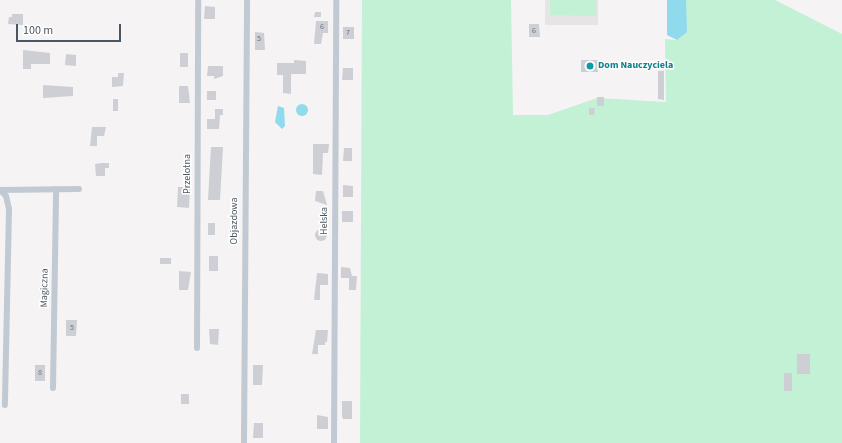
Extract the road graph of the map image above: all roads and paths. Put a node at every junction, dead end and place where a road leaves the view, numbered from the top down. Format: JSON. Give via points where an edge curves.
{"nodes":[{"id":1,"x":198,"y":0,"type":"edge"},
{"id":2,"x":246,"y":0,"type":"edge"},
{"id":3,"x":336,"y":0,"type":"edge"},
{"id":4,"x":79,"y":188,"type":"dead end"},
{"id":5,"x":56,"y":189,"type":"junction"},
{"id":6,"x":0,"y":190,"type":"edge"},
{"id":7,"x":197,"y":348,"type":"dead end"},
{"id":8,"x":53,"y":388,"type":"dead end"},
{"id":9,"x":5,"y":405,"type":"dead end"},
{"id":10,"x":244,"y":443,"type":"edge"},
{"id":11,"x":334,"y":443,"type":"edge"}],
"edges":[{"from":1,"to":7,"type":"street","name":"Przelotna"},
{"from":2,"to":10,"type":"street","name":"Objazdowa"},
{"from":3,"to":11,"type":"street","name":"Helska"},
{"from":4,"to":5,"type":"street"},
{"from":5,"to":6,"type":"street"},
{"from":5,"to":8,"type":"street","name":"Magiczna"},
{"from":6,"to":9,"type":"street","via":[[6,196],[9,209]]}]}
